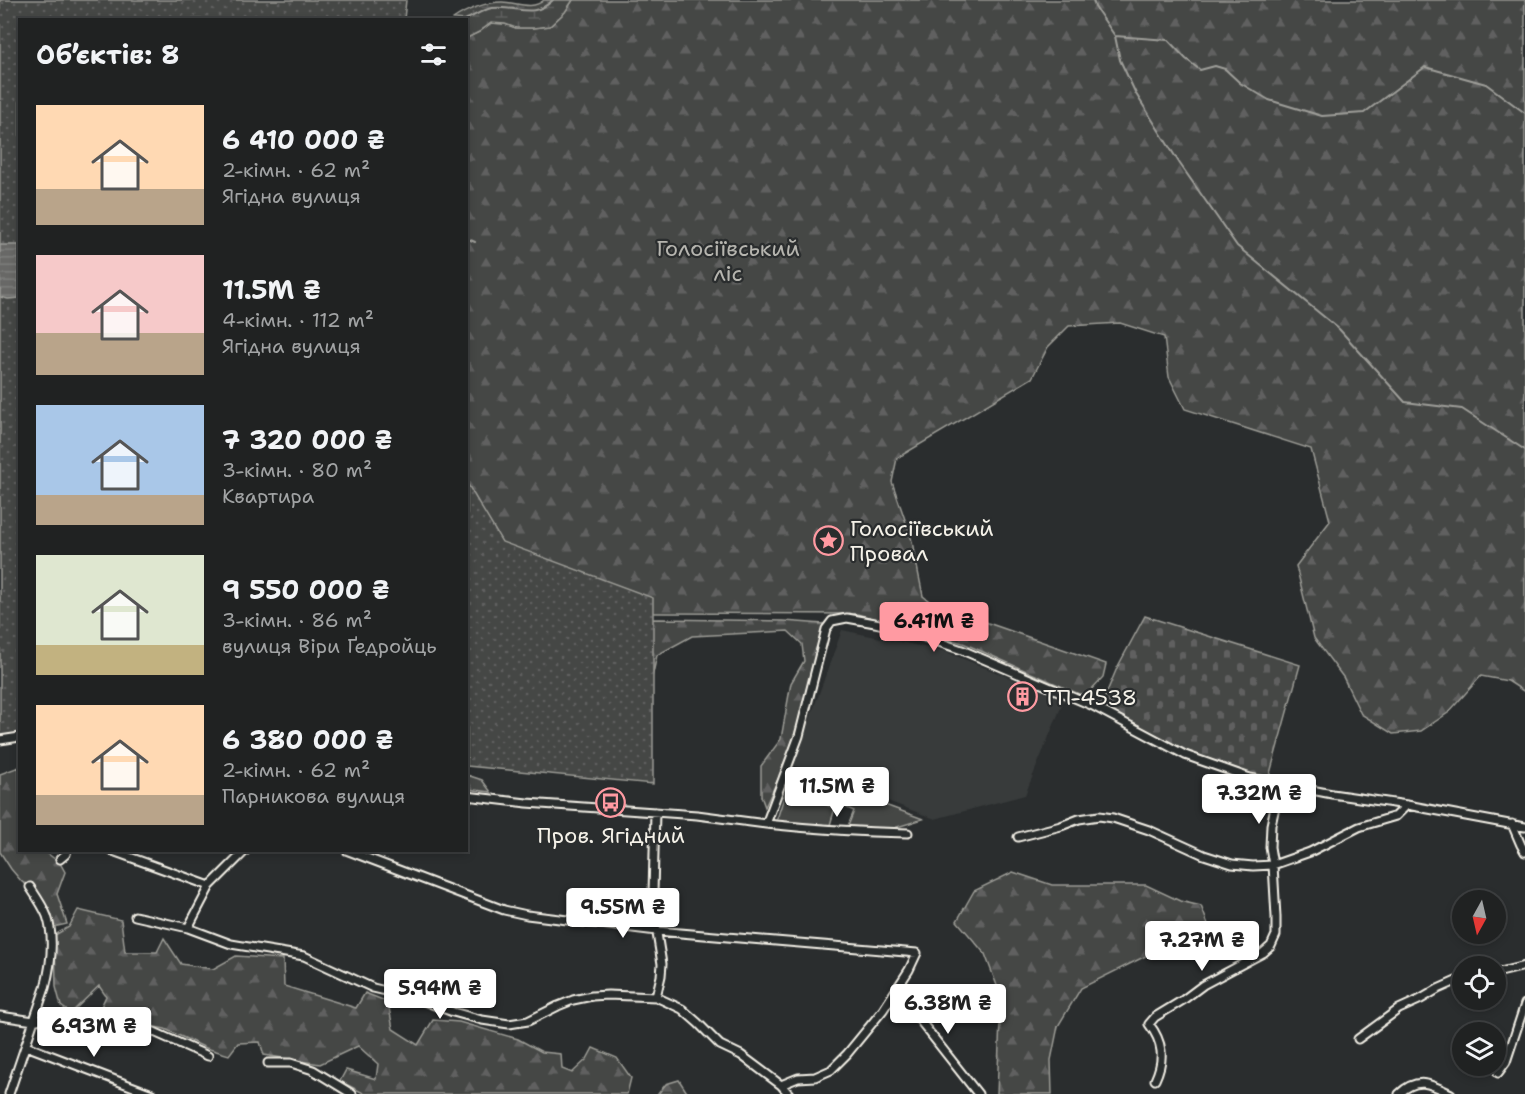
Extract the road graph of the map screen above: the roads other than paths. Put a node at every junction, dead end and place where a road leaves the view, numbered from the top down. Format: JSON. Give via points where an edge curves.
{"nodes":[{"id":1,"x":18,"y":737,"type":"edge"},
{"id":2,"x":0,"y":740,"type":"edge"},
{"id":3,"x":1280,"y":784,"type":"junction"},
{"id":4,"x":468,"y":796,"type":"edge"},
{"id":5,"x":1407,"y":805,"type":"junction"},
{"id":6,"x":655,"y":812,"type":"junction"},
{"id":7,"x":766,"y":824,"type":"junction"},
{"id":8,"x":1512,"y":824,"type":"junction"},
{"id":9,"x":1525,"y":827,"type":"edge"},
{"id":10,"x":908,"y":833,"type":"dead end"},
{"id":11,"x":1018,"y":837,"type":"dead end"},
{"id":12,"x":66,"y":852,"type":"edge"},
{"id":13,"x":116,"y":852,"type":"edge"},
{"id":14,"x":244,"y":852,"type":"edge"},
{"id":15,"x":351,"y":852,"type":"edge"},
{"id":16,"x":1525,"y":852,"type":"edge"},
{"id":17,"x":60,"y":859,"type":"dead end"},
{"id":18,"x":1273,"y":865,"type":"junction"},
{"id":19,"x":210,"y":886,"type":"junction"},
{"id":20,"x":30,"y":887,"type":"dead end"},
{"id":21,"x":135,"y":916,"type":"dead end"},
{"id":22,"x":188,"y":928,"type":"junction"},
{"id":23,"x":657,"y":931,"type":"junction"},
{"id":24,"x":1525,"y":966,"type":"edge"},
{"id":25,"x":1506,"y":971,"type":"edge"},
{"id":26,"x":1452,"y":983,"type":"edge"},
{"id":27,"x":896,"y":990,"type":"junction"},
{"id":28,"x":656,"y":996,"type":"junction"},
{"id":29,"x":1525,"y":1004,"type":"edge"},
{"id":30,"x":0,"y":1016,"type":"edge"},
{"id":31,"x":34,"y":1021,"type":"junction"},
{"id":32,"x":1358,"y":1039,"type":"dead end"},
{"id":33,"x":26,"y":1046,"type":"junction"},
{"id":34,"x":208,"y":1056,"type":"dead end"},
{"id":35,"x":1506,"y":1062,"type":"edge"},
{"id":36,"x":268,"y":1063,"type":"dead end"},
{"id":37,"x":1155,"y":1080,"type":"dead end"},
{"id":38,"x":781,"y":1086,"type":"junction"},
{"id":39,"x":9,"y":1094,"type":"edge"},
{"id":40,"x":152,"y":1094,"type":"edge"},
{"id":41,"x":352,"y":1094,"type":"edge"},
{"id":42,"x":789,"y":1094,"type":"edge"},
{"id":43,"x":978,"y":1094,"type":"edge"},
{"id":44,"x":1398,"y":1094,"type":"edge"},
{"id":45,"x":1451,"y":1094,"type":"edge"}],
"edges":[{"from":1,"to":2,"type":"street"},
{"from":3,"to":5,"type":"street"},
{"from":3,"to":7,"type":"street","via":[[1185,756],[1091,705],[962,650],[875,622],[847,618],[832,621],[826,629],[799,736]]},
{"from":3,"to":18,"type":"street","via":[[1271,825]]},
{"from":4,"to":6,"type":"street"},
{"from":5,"to":8,"type":"street"},
{"from":5,"to":18,"type":"street","via":[[1396,816],[1359,826],[1310,852]]},
{"from":6,"to":7,"type":"street"},
{"from":6,"to":23,"type":"street","via":[[653,893]]},
{"from":7,"to":10,"type":"street"},
{"from":8,"to":9,"type":"street"},
{"from":8,"to":16,"type":"street"},
{"from":11,"to":18,"type":"street","via":[[1099,816],[1149,830],[1232,864]]},
{"from":12,"to":17,"type":"street"},
{"from":13,"to":19,"type":"street"},
{"from":14,"to":19,"type":"street"},
{"from":15,"to":23,"type":"street","via":[[504,910]]},
{"from":18,"to":37,"type":"street","via":[[1276,935],[1271,946],[1155,1017],[1149,1024],[1162,1049],[1160,1072]]},
{"from":19,"to":22,"type":"street"},
{"from":20,"to":31,"type":"street","via":[[47,916],[51,934],[50,970]]},
{"from":21,"to":22,"type":"street"},
{"from":22,"to":28,"type":"street","via":[[231,944],[304,956],[385,992],[509,1024],[528,1021],[573,1000],[592,996]]},
{"from":23,"to":27,"type":"street","via":[[916,953]]},
{"from":23,"to":28,"type":"street","via":[[662,964]]},
{"from":24,"to":25,"type":"street"},
{"from":26,"to":32,"type":"street","via":[[1399,1009]]},
{"from":27,"to":38,"type":"street","via":[[831,1070]]},
{"from":27,"to":43,"type":"street"},
{"from":28,"to":38,"type":"street","via":[[682,1009],[720,1045],[741,1055]]},
{"from":29,"to":35,"type":"street"},
{"from":30,"to":31,"type":"street"},
{"from":31,"to":33,"type":"street"},
{"from":31,"to":34,"type":"street","via":[[141,1029]]},
{"from":33,"to":39,"type":"street"},
{"from":33,"to":40,"type":"street"},
{"from":36,"to":41,"type":"street","via":[[291,1063],[313,1070]]},
{"from":38,"to":42,"type":"street"},
{"from":44,"to":45,"type":"street","via":[[1421,1083]]}]}
